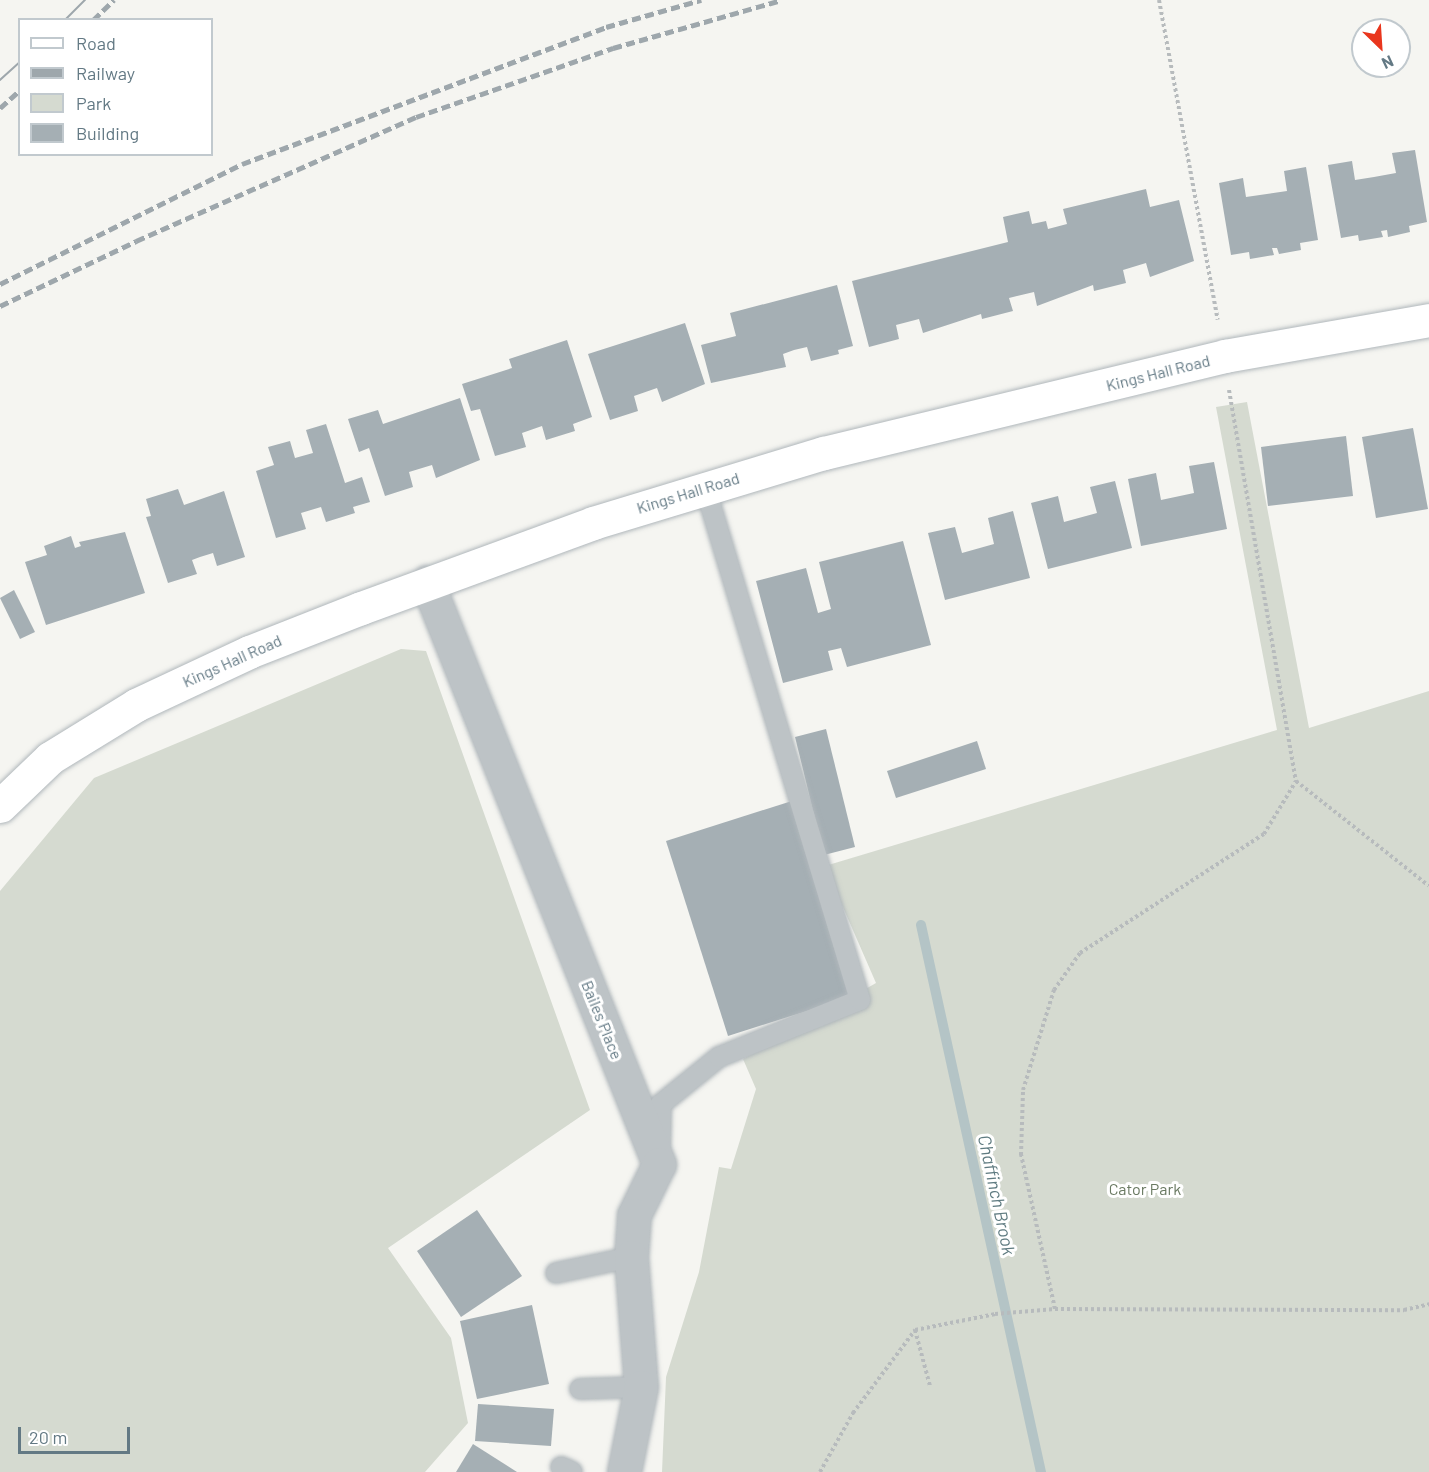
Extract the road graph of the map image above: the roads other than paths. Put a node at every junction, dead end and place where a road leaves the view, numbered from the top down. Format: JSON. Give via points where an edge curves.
{"nodes":[{"id":1,"x":1429,"y":320,"type":"edge"},
{"id":2,"x":705,"y":487,"type":"junction"},
{"id":3,"x":427,"y":582,"type":"junction"},
{"id":4,"x":0,"y":806,"type":"edge"},
{"id":5,"x":659,"y":1164,"type":"junction"},
{"id":6,"x":631,"y":1257,"type":"junction"},
{"id":7,"x":556,"y":1273,"type":"dead end"},
{"id":8,"x":641,"y":1387,"type":"junction"},
{"id":9,"x":580,"y":1389,"type":"dead end"},
{"id":10,"x":624,"y":1472,"type":"edge"}],
"edges":[{"from":1,"to":2,"type":"street","name":"Kings Hall Road","via":[[1225,356],[824,453]]},
{"from":2,"to":3,"type":"street","name":"Kings Hall Road"},
{"from":2,"to":5,"type":"lane","via":[[860,1000],[719,1057],[661,1104]]},
{"from":3,"to":4,"type":"street","name":"Kings Hall Road","via":[[249,652],[135,705],[50,758]]},
{"from":3,"to":5,"type":"street","name":"Bailes Place"},
{"from":5,"to":6,"type":"street","via":[[634,1215]]},
{"from":6,"to":7,"type":"lane"},
{"from":6,"to":8,"type":"street"},
{"from":8,"to":9,"type":"lane"},
{"from":8,"to":10,"type":"street"}]}
